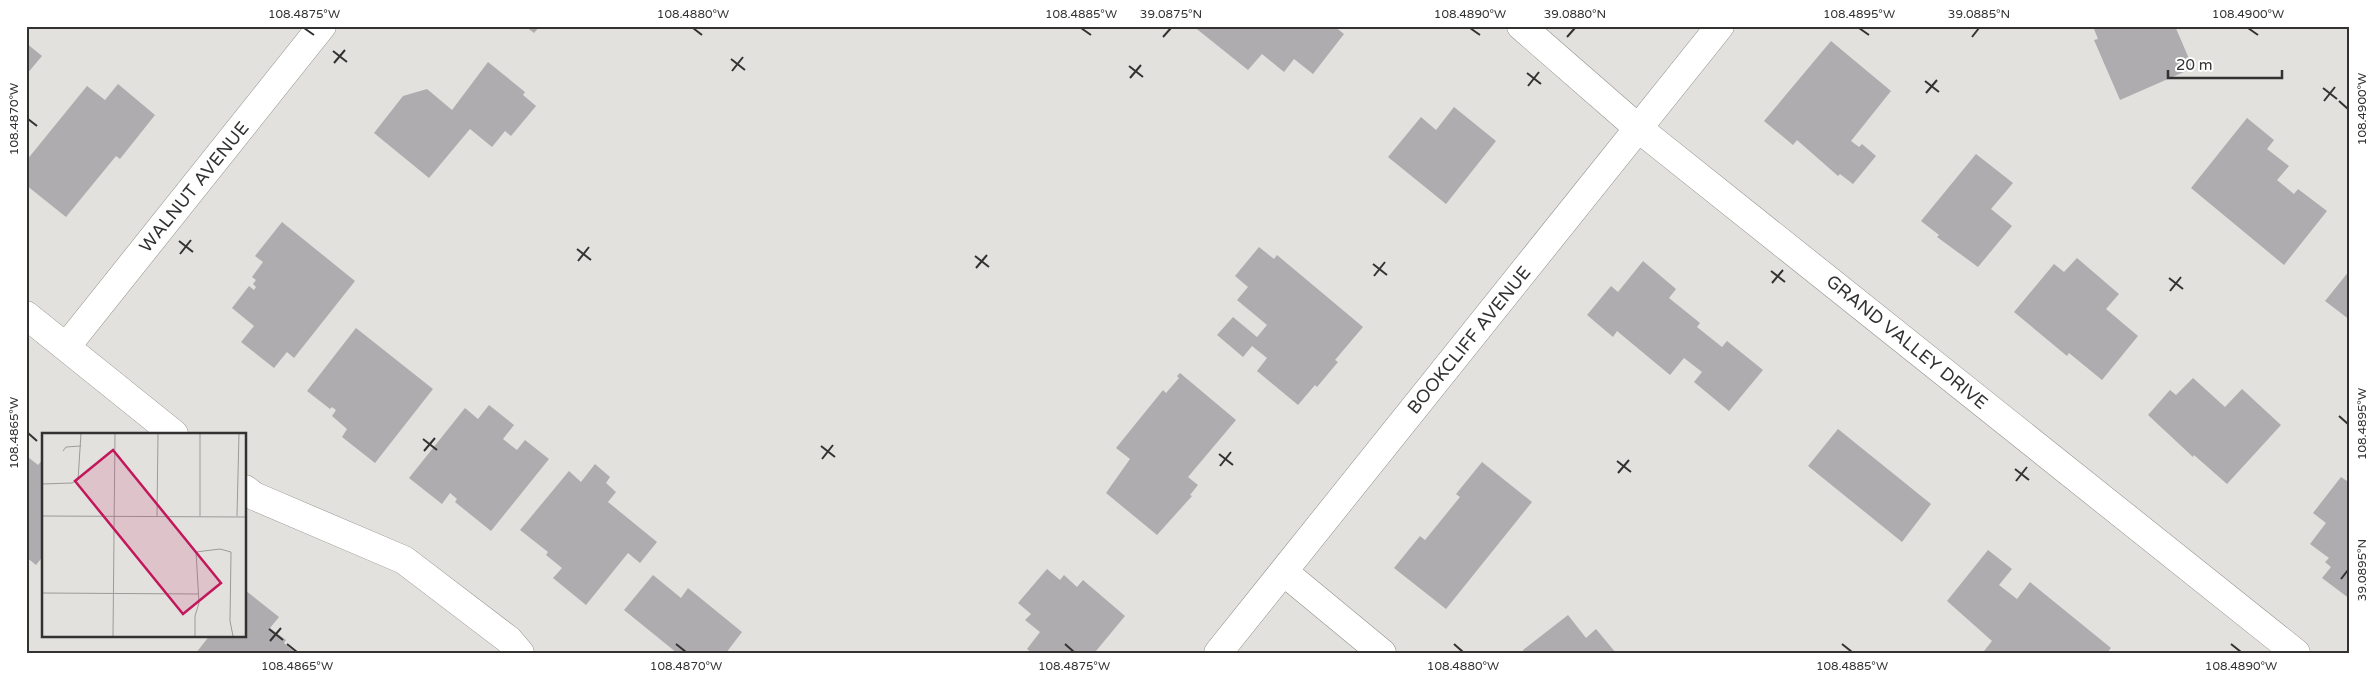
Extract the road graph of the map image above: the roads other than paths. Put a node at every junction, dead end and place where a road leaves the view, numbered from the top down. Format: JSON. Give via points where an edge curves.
{"nodes":[{"id":1,"x":322,"y":26,"type":"edge"},
{"id":2,"x":1522,"y":26,"type":"edge"},
{"id":3,"x":1720,"y":26,"type":"edge"},
{"id":4,"x":1638,"y":128,"type":"junction"},
{"id":5,"x":26,"y":315,"type":"edge"},
{"id":6,"x":66,"y":347,"type":"junction"},
{"id":7,"x":173,"y":433,"type":"edge"},
{"id":8,"x":246,"y":490,"type":"edge"},
{"id":9,"x":1284,"y":572,"type":"junction"},
{"id":10,"x":520,"y":653,"type":"edge"},
{"id":11,"x":1218,"y":653,"type":"edge"},
{"id":12,"x":1382,"y":653,"type":"edge"},
{"id":13,"x":2296,"y":653,"type":"edge"}],
"edges":[{"from":1,"to":6,"type":"street","name":"WALNUT AVENUE"},
{"from":2,"to":4,"type":"street","name":"GRAND VALLEY DRIVE"},
{"from":3,"to":4,"type":"street","name":"BOOKCLIFF AVENUE"},
{"from":4,"to":9,"type":"street","name":"BOOKCLIFF AVENUE"},
{"from":4,"to":13,"type":"street","name":"GRAND VALLEY DRIVE"},
{"from":5,"to":6,"type":"street"},
{"from":6,"to":7,"type":"street"},
{"from":8,"to":10,"type":"street","via":[[404,560],[508,640]]},
{"from":9,"to":11,"type":"street","name":"BOOKCLIFF AVENUE"},
{"from":9,"to":12,"type":"street"}]}
